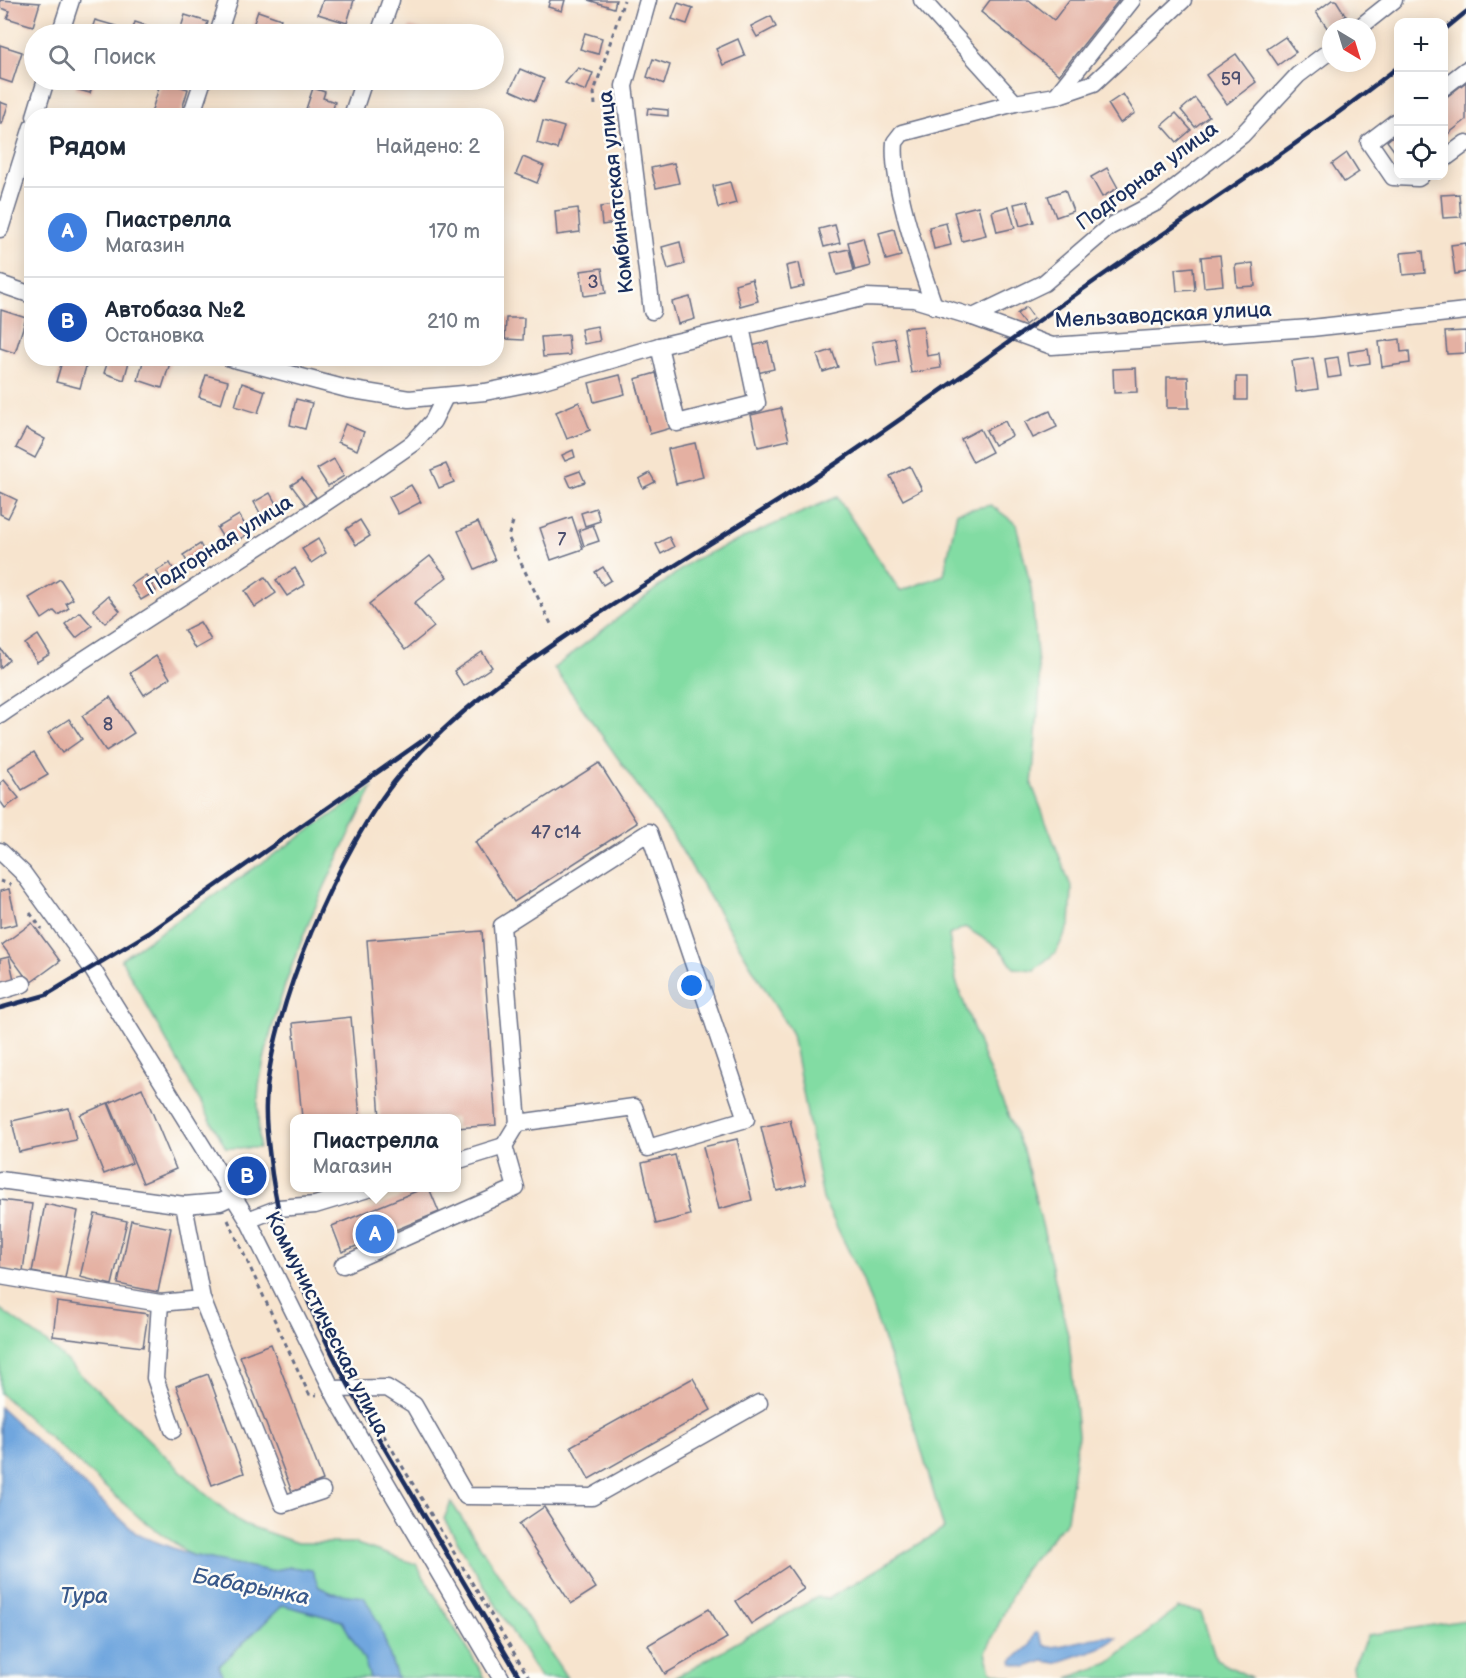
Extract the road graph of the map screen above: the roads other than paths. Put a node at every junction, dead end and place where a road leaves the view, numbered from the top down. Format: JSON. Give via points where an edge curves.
{"nodes":[{"id":1,"x":71,"y":0,"type":"edge"},
{"id":2,"x":229,"y":0,"type":"edge"},
{"id":3,"x":391,"y":0,"type":"edge"},
{"id":4,"x":648,"y":0,"type":"edge"},
{"id":5,"x":922,"y":0,"type":"edge"},
{"id":6,"x":1132,"y":0,"type":"edge"},
{"id":7,"x":1183,"y":0,"type":"edge"},
{"id":8,"x":1394,"y":0,"type":"edge"},
{"id":9,"x":1371,"y":18,"type":"edge"},
{"id":10,"x":63,"y":24,"type":"edge"},
{"id":11,"x":221,"y":24,"type":"edge"},
{"id":12,"x":383,"y":24,"type":"edge"},
{"id":13,"x":1322,"y":57,"type":"edge"},
{"id":14,"x":1466,"y":70,"type":"edge"},
{"id":15,"x":1448,"y":83,"type":"edge"},
{"id":16,"x":43,"y":90,"type":"edge"},
{"id":17,"x":199,"y":90,"type":"edge"},
{"id":18,"x":361,"y":90,"type":"edge"},
{"id":19,"x":1056,"y":96,"type":"junction"},
{"id":20,"x":1015,"y":103,"type":"junction"},
{"id":21,"x":37,"y":108,"type":"edge"},
{"id":22,"x":193,"y":108,"type":"edge"},
{"id":23,"x":355,"y":108,"type":"edge"},
{"id":24,"x":1394,"y":123,"type":"edge"},
{"id":25,"x":1466,"y":143,"type":"edge"},
{"id":26,"x":24,"y":153,"type":"edge"},
{"id":27,"x":1448,"y":156,"type":"edge"},
{"id":28,"x":1394,"y":177,"type":"edge"},
{"id":29,"x":0,"y":229,"type":"edge"},
{"id":30,"x":0,"y":284,"type":"edge"},
{"id":31,"x":24,"y":292,"type":"edge"},
{"id":32,"x":934,"y":306,"type":"junction"},
{"id":33,"x":652,"y":311,"type":"dead end"},
{"id":34,"x":1466,"y":311,"type":"edge"},
{"id":35,"x":973,"y":317,"type":"junction"},
{"id":36,"x":741,"y":327,"type":"junction"},
{"id":37,"x":659,"y":346,"type":"junction"},
{"id":38,"x":275,"y":366,"type":"edge"},
{"id":39,"x":445,"y":397,"type":"junction"},
{"id":40,"x":0,"y":715,"type":"edge"},
{"id":41,"x":0,"y":851,"type":"edge"},
{"id":42,"x":23,"y":984,"type":"dead end"},
{"id":43,"x":0,"y":991,"type":"edge"},
{"id":44,"x":518,"y":1123,"type":"junction"},
{"id":45,"x":504,"y":1146,"type":"junction"},
{"id":46,"x":461,"y":1159,"type":"edge"},
{"id":47,"x":0,"y":1180,"type":"edge"},
{"id":48,"x":357,"y":1192,"type":"edge"},
{"id":49,"x":233,"y":1196,"type":"junction"},
{"id":50,"x":184,"y":1205,"type":"junction"},
{"id":51,"x":249,"y":1220,"type":"junction"},
{"id":52,"x":343,"y":1265,"type":"dead end"},
{"id":53,"x":0,"y":1276,"type":"edge"},
{"id":54,"x":202,"y":1299,"type":"junction"},
{"id":55,"x":160,"y":1303,"type":"junction"},
{"id":56,"x":332,"y":1389,"type":"junction"},
{"id":57,"x":759,"y":1403,"type":"dead end"},
{"id":58,"x":173,"y":1430,"type":"dead end"},
{"id":59,"x":322,"y":1491,"type":"dead end"},
{"id":60,"x":501,"y":1678,"type":"edge"}],
"edges":[{"from":1,"to":10,"type":"street"},
{"from":2,"to":11,"type":"street"},
{"from":3,"to":12,"type":"street"},
{"from":4,"to":33,"type":"street","name":"Комбинатская улица","via":[[624,86]]},
{"from":5,"to":20,"type":"street"},
{"from":6,"to":19,"type":"street"},
{"from":7,"to":19,"type":"street","via":[[1101,78]]},
{"from":8,"to":9,"type":"street"},
{"from":13,"to":35,"type":"street","name":"Подгорная улица","via":[[1298,75],[1242,135],[1157,202],[1109,226],[1044,283]]},
{"from":14,"to":15,"type":"street"},
{"from":16,"to":21,"type":"street"},
{"from":17,"to":22,"type":"street"},
{"from":18,"to":23,"type":"street"},
{"from":19,"to":20,"type":"street"},
{"from":20,"to":32,"type":"street","via":[[902,133],[895,142],[896,173]]},
{"from":24,"to":28,"type":"street","via":[[1369,142]]},
{"from":25,"to":27,"type":"street"},
{"from":26,"to":29,"type":"street"},
{"from":30,"to":31,"type":"street"},
{"from":32,"to":35,"type":"street","name":"Мельзаводская улица"},
{"from":32,"to":36,"type":"street","name":"Мельзаводская улица","via":[[914,299],[866,297]]},
{"from":34,"to":35,"type":"street","name":"Мельзаводская улица","via":[[1311,328],[1052,346]]},
{"from":36,"to":37,"type":"street","name":"Мельзаводская улица"},
{"from":36,"to":37,"type":"street","via":[[757,403],[677,423]]},
{"from":37,"to":39,"type":"street","name":"Мельзаводская улица","via":[[540,381]]},
{"from":38,"to":39,"type":"street","name":"Мельзаводская улица","via":[[347,389],[409,399]]},
{"from":39,"to":40,"type":"street","name":"Подгорная улица","via":[[433,421],[413,443],[263,546]]},
{"from":41,"to":49,"type":"street","name":"Коммунистическая улица","via":[[23,873],[91,967]]},
{"from":42,"to":43,"type":"street"},
{"from":44,"to":44,"type":"street","via":[[502,926],[649,832],[746,1119],[648,1148],[634,1107]]},
{"from":44,"to":45,"type":"street"},
{"from":45,"to":46,"type":"street"},
{"from":45,"to":52,"type":"street","via":[[516,1188]]},
{"from":47,"to":50,"type":"street"},
{"from":48,"to":51,"type":"street","via":[[279,1209]]},
{"from":49,"to":50,"type":"street","via":[[220,1202]]},
{"from":49,"to":51,"type":"street","name":"Коммунистическая улица"},
{"from":50,"to":54,"type":"street"},
{"from":51,"to":56,"type":"street","name":"Коммунистическая улица"},
{"from":53,"to":55,"type":"street"},
{"from":54,"to":55,"type":"street"},
{"from":54,"to":59,"type":"street","via":[[283,1504]]},
{"from":55,"to":58,"type":"street","via":[[155,1378]]},
{"from":56,"to":57,"type":"street","via":[[387,1389],[414,1405],[466,1496],[592,1497]]},
{"from":56,"to":60,"type":"street","name":"Коммунистическая улица"}]}
